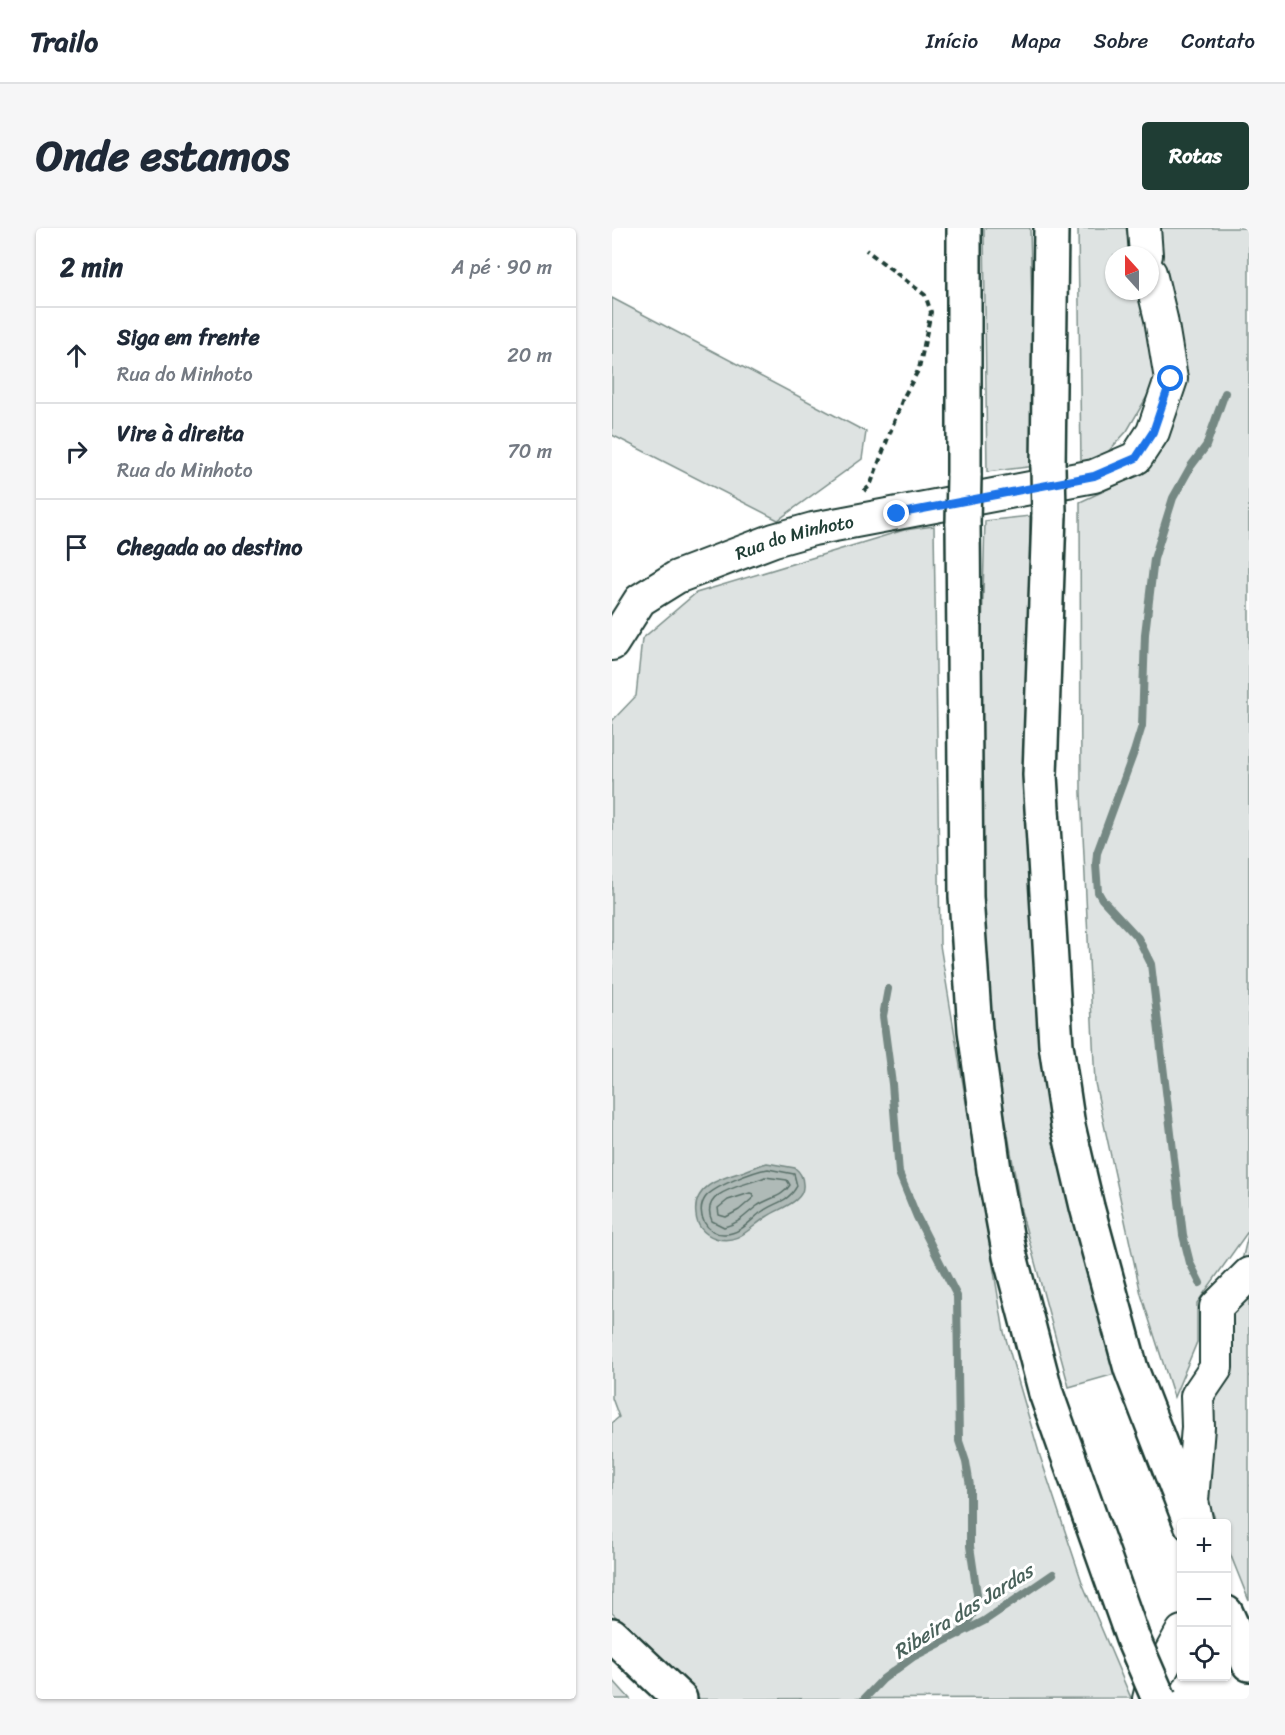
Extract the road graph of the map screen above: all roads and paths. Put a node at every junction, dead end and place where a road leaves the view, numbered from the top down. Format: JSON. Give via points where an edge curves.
{"nodes":[{"id":1,"x":964,"y":228,"type":"edge"},
{"id":2,"x":1051,"y":228,"type":"edge"},
{"id":3,"x":1144,"y":228,"type":"edge"},
{"id":4,"x":1145,"y":246,"type":"edge"},
{"id":5,"x":866,"y":250,"type":"dead end"},
{"id":6,"x":1156,"y":300,"type":"edge"},
{"id":7,"x":862,"y":493,"type":"dead end"},
{"id":8,"x":612,"y":644,"type":"edge"},
{"id":9,"x":1249,"y":1274,"type":"edge"},
{"id":10,"x":1189,"y":1519,"type":"edge"},
{"id":11,"x":1196,"y":1519,"type":"edge"},
{"id":12,"x":1231,"y":1622,"type":"edge"},
{"id":13,"x":612,"y":1635,"type":"edge"},
{"id":14,"x":1177,"y":1641,"type":"edge"},
{"id":15,"x":1249,"y":1664,"type":"edge"},
{"id":16,"x":680,"y":1699,"type":"edge"},
{"id":17,"x":1149,"y":1699,"type":"edge"},
{"id":18,"x":1159,"y":1699,"type":"edge"}],
"edges":[{"from":1,"to":18,"type":"main road","bridge":true,"via":[[966,897],[975,1030],[1010,1256],[1046,1394],[1133,1639]]},
{"from":2,"to":10,"type":"main road","bridge":true,"via":[[1049,514],[1040,775],[1056,1046],[1068,1126],[1131,1369]]},
{"from":3,"to":4,"type":"street"},
{"from":5,"to":7,"type":"path","via":[[925,295],[931,312],[919,369],[903,398],[870,486]]},
{"from":6,"to":8,"type":"street","name":"Rua do Minhoto","via":[[1171,379],[1153,432],[1136,458],[1094,476],[813,529],[774,540],[677,577],[640,600]]},
{"from":9,"to":11,"type":"street","via":[[1216,1307],[1216,1368],[1197,1396],[1192,1501]]},
{"from":12,"to":15,"type":"main road"},
{"from":13,"to":16,"type":"main road"},
{"from":14,"to":17,"type":"street"}]}
